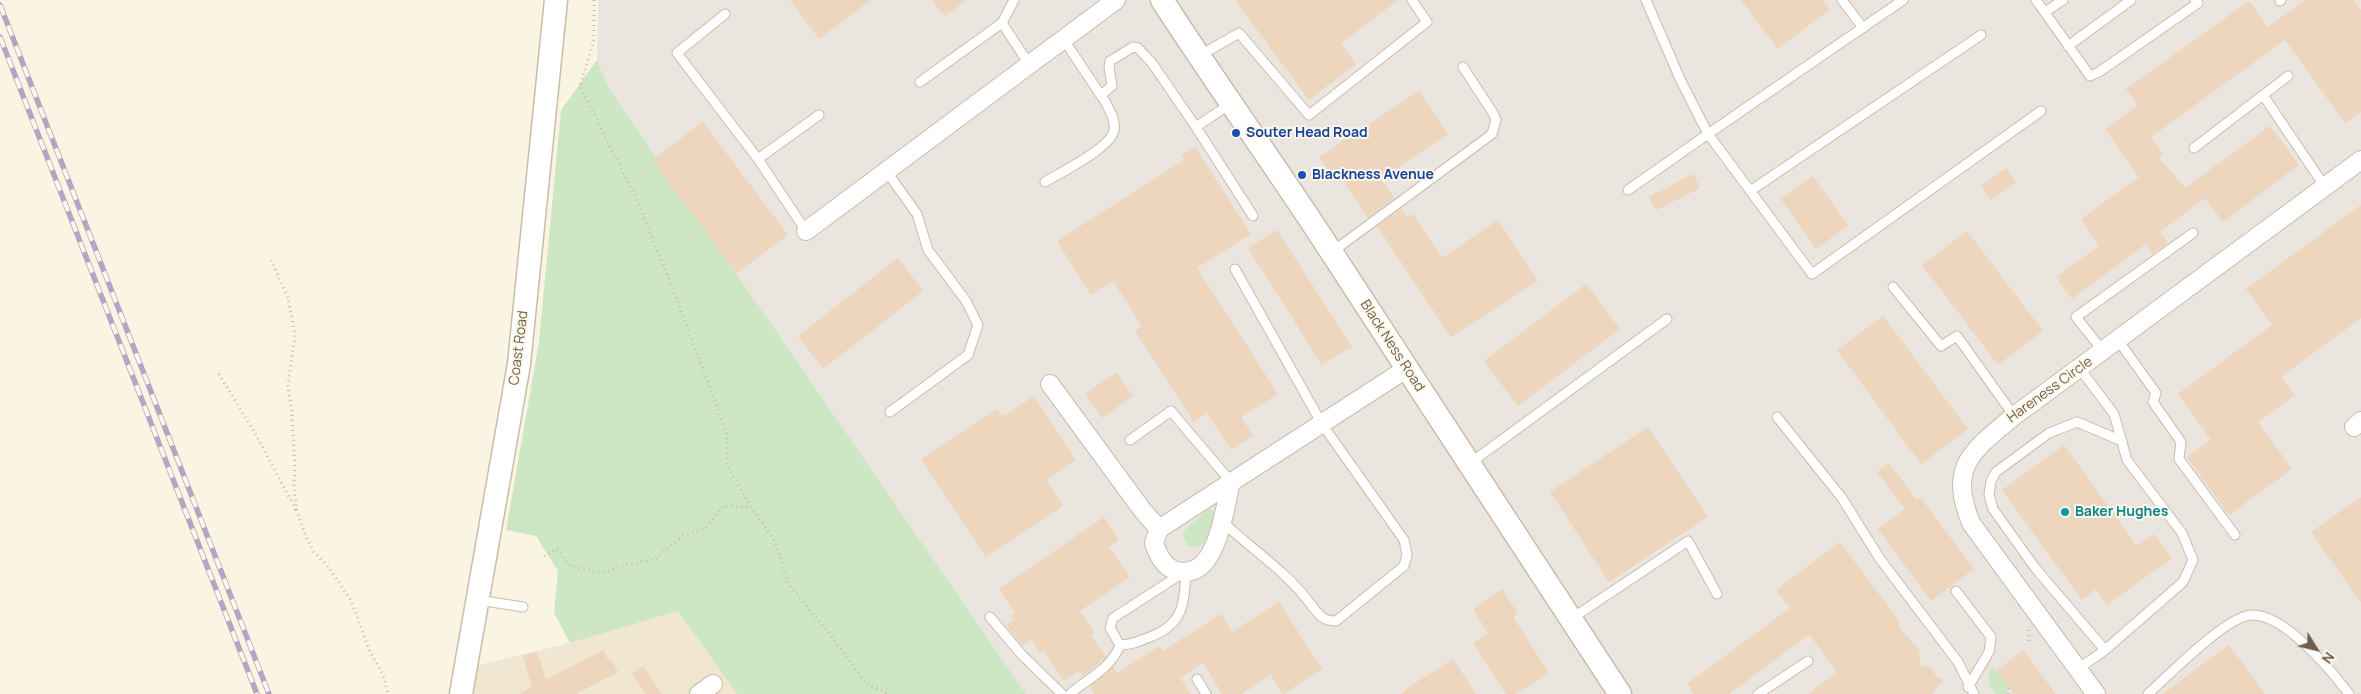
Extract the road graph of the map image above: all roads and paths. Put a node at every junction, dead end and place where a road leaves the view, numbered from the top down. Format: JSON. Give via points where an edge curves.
{"nodes":[{"id":1,"x":556,"y":0,"type":"edge"},
{"id":2,"x":594,"y":0,"type":"edge"},
{"id":3,"x":1014,"y":0,"type":"edge"},
{"id":4,"x":1116,"y":0,"type":"edge"},
{"id":5,"x":1162,"y":0,"type":"edge"},
{"id":6,"x":1412,"y":0,"type":"edge"},
{"id":7,"x":1646,"y":0,"type":"edge"},
{"id":8,"x":1842,"y":0,"type":"edge"},
{"id":9,"x":1903,"y":0,"type":"edge"},
{"id":10,"x":2036,"y":0,"type":"edge"},
{"id":11,"x":2063,"y":0,"type":"edge"},
{"id":12,"x":2131,"y":0,"type":"edge"},
{"id":13,"x":2195,"y":0,"type":"edge"},
{"id":14,"x":2045,"y":12,"type":"junction"},
{"id":15,"x":726,"y":14,"type":"dead end"},
{"id":16,"x":1002,"y":23,"type":"junction"},
{"id":17,"x":1864,"y":28,"type":"junction"},
{"id":18,"x":1981,"y":36,"type":"dead end"},
{"id":19,"x":1064,"y":40,"type":"junction"},
{"id":20,"x":2068,"y":46,"type":"junction"},
{"id":21,"x":1199,"y":57,"type":"junction"},
{"id":22,"x":1029,"y":64,"type":"junction"},
{"id":23,"x":1463,"y":67,"type":"dead end"},
{"id":24,"x":2288,"y":76,"type":"dead end"},
{"id":25,"x":920,"y":82,"type":"dead end"},
{"id":26,"x":1101,"y":95,"type":"junction"},
{"id":27,"x":2263,"y":95,"type":"junction"},
{"id":28,"x":1230,"y":104,"type":"junction"},
{"id":29,"x":2041,"y":111,"type":"dead end"},
{"id":30,"x":818,"y":115,"type":"dead end"},
{"id":31,"x":1196,"y":126,"type":"junction"},
{"id":32,"x":1708,"y":134,"type":"junction"},
{"id":33,"x":2194,"y":148,"type":"dead end"},
{"id":34,"x":758,"y":159,"type":"junction"},
{"id":35,"x":2361,"y":160,"type":"edge"},
{"id":36,"x":888,"y":172,"type":"junction"},
{"id":37,"x":1045,"y":182,"type":"dead end"},
{"id":38,"x":2325,"y":186,"type":"junction"},
{"id":39,"x":1628,"y":190,"type":"dead end"},
{"id":40,"x":1750,"y":191,"type":"junction"},
{"id":41,"x":1253,"y":216,"type":"dead end"},
{"id":42,"x":806,"y":231,"type":"joint"},
{"id":43,"x":2193,"y":232,"type":"dead end"},
{"id":44,"x":1332,"y":252,"type":"junction"},
{"id":45,"x":271,"y":260,"type":"dead end"},
{"id":46,"x":1235,"y":269,"type":"dead end"},
{"id":47,"x":1893,"y":287,"type":"dead end"},
{"id":48,"x":1667,"y":319,"type":"dead end"},
{"id":49,"x":2118,"y":340,"type":"junction"},
{"id":50,"x":2103,"y":351,"type":"junction"},
{"id":51,"x":1406,"y":369,"type":"junction"},
{"id":52,"x":2080,"y":369,"type":"junction"},
{"id":53,"x":219,"y":374,"type":"dead end"},
{"id":54,"x":1050,"y":384,"type":"dead end"},
{"id":55,"x":890,"y":412,"type":"dead end"},
{"id":56,"x":2014,"y":416,"type":"junction"},
{"id":57,"x":1777,"y":417,"type":"dead end"},
{"id":58,"x":1322,"y":424,"type":"junction"},
{"id":59,"x":1130,"y":440,"type":"dead end"},
{"id":60,"x":2122,"y":441,"type":"junction"},
{"id":61,"x":1469,"y":464,"type":"junction"},
{"id":62,"x":1231,"y":482,"type":"junction"},
{"id":63,"x":751,"y":507,"type":"junction"},
{"id":64,"x":297,"y":512,"type":"junction"},
{"id":65,"x":1223,"y":522,"type":"junction"},
{"id":66,"x":1159,"y":529,"type":"junction"},
{"id":67,"x":2235,"y":535,"type":"dead end"},
{"id":68,"x":544,"y":556,"type":"dead end"},
{"id":69,"x":1186,"y":571,"type":"junction"},
{"id":70,"x":1956,"y":591,"type":"dead end"},
{"id":71,"x":1717,"y":594,"type":"dead end"},
{"id":72,"x":478,"y":600,"type":"junction"},
{"id":73,"x":523,"y":607,"type":"dead end"},
{"id":74,"x":990,"y":617,"type":"dead end"},
{"id":75,"x":1571,"y":619,"type":"junction"},
{"id":76,"x":1120,"y":645,"type":"junction"},
{"id":77,"x":2105,"y":650,"type":"junction"},
{"id":78,"x":1808,"y":661,"type":"dead end"},
{"id":79,"x":2078,"y":669,"type":"junction"},
{"id":80,"x":1197,"y":679,"type":"dead end"},
{"id":81,"x":2009,"y":687,"type":"dead end"},
{"id":82,"x":1971,"y":691,"type":"edge"},
{"id":83,"x":1615,"y":692,"type":"edge"},
{"id":84,"x":388,"y":694,"type":"edge"},
{"id":85,"x":461,"y":694,"type":"edge"},
{"id":86,"x":889,"y":694,"type":"edge"},
{"id":87,"x":1062,"y":694,"type":"edge"},
{"id":88,"x":1070,"y":694,"type":"edge"},
{"id":89,"x":1206,"y":694,"type":"edge"},
{"id":90,"x":1758,"y":694,"type":"edge"},
{"id":91,"x":2008,"y":694,"type":"edge"},
{"id":92,"x":2096,"y":694,"type":"edge"},
{"id":93,"x":2148,"y":694,"type":"edge"},
{"id":94,"x":2349,"y":694,"type":"edge"}],
"edges":[{"from":1,"to":72,"type":"street","name":"Coast Road","via":[[519,364]]},
{"from":2,"to":63,"type":"path","via":[[594,40],[580,86],[636,198],[727,434],[727,466]]},
{"from":3,"to":16,"type":"lane"},
{"from":4,"to":19,"type":"street"},
{"from":5,"to":21,"type":"street","name":"Black Ness Road"},
{"from":6,"to":21,"type":"lane","via":[[1428,22],[1309,115],[1239,33]]},
{"from":7,"to":32,"type":"lane"},
{"from":8,"to":17,"type":"lane"},
{"from":9,"to":17,"type":"lane"},
{"from":10,"to":14,"type":"lane"},
{"from":11,"to":14,"type":"lane"},
{"from":12,"to":20,"type":"lane"},
{"from":13,"to":20,"type":"lane","via":[[2198,3],[2090,76]]},
{"from":14,"to":20,"type":"lane"},
{"from":15,"to":34,"type":"lane","via":[[676,54]]},
{"from":16,"to":22,"type":"lane"},
{"from":16,"to":25,"type":"lane"},
{"from":17,"to":32,"type":"lane"},
{"from":18,"to":40,"type":"lane"},
{"from":19,"to":22,"type":"street"},
{"from":19,"to":26,"type":"lane"},
{"from":21,"to":28,"type":"street","name":"Black Ness Road"},
{"from":22,"to":36,"type":"street"},
{"from":23,"to":44,"type":"lane","via":[[1493,113],[1496,120],[1492,134]]},
{"from":24,"to":27,"type":"lane"},
{"from":26,"to":31,"type":"lane","via":[[1112,86],[1110,61],[1133,47],[1138,48]]},
{"from":26,"to":37,"type":"lane","via":[[1114,123],[1113,134],[1094,151]]},
{"from":27,"to":33,"type":"lane"},
{"from":27,"to":38,"type":"lane"},
{"from":28,"to":31,"type":"lane"},
{"from":28,"to":44,"type":"street","name":"Black Ness Road"},
{"from":29,"to":40,"type":"lane","via":[[1812,274]]},
{"from":30,"to":34,"type":"lane"},
{"from":31,"to":41,"type":"lane"},
{"from":32,"to":39,"type":"lane"},
{"from":32,"to":40,"type":"lane"},
{"from":34,"to":42,"type":"lane"},
{"from":35,"to":38,"type":"street","name":"Hareness Circle"},
{"from":36,"to":42,"type":"street"},
{"from":36,"to":55,"type":"lane","via":[[917,214],[928,250],[966,301],[978,325],[968,355]]},
{"from":38,"to":49,"type":"street","name":"Hareness Circle"},
{"from":43,"to":50,"type":"lane","via":[[2076,317]]},
{"from":44,"to":51,"type":"street","name":"Black Ness Road"},
{"from":45,"to":64,"type":"path","via":[[288,298],[295,334],[288,386]]},
{"from":46,"to":58,"type":"lane"},
{"from":47,"to":56,"type":"lane","via":[[1941,346],[1957,336]]},
{"from":48,"to":61,"type":"lane"},
{"from":49,"to":50,"type":"street","name":"Hareness Circle"},
{"from":49,"to":67,"type":"lane","via":[[2156,393],[2153,402],[2181,442],[2179,459]]},
{"from":50,"to":52,"type":"street","name":"Hareness Circle"},
{"from":51,"to":58,"type":"street"},
{"from":51,"to":61,"type":"street","name":"Black Ness Road"},
{"from":52,"to":56,"type":"street","name":"Hareness Circle"},
{"from":52,"to":60,"type":"lane","via":[[2114,414]]},
{"from":53,"to":64,"type":"path"},
{"from":54,"to":66,"type":"street"},
{"from":56,"to":79,"type":"street","name":"Hareness Circle","via":[[1971,456],[1960,487],[1964,505],[1971,523]]},
{"from":57,"to":82,"type":"lane","via":[[1842,498],[1880,559],[1958,662]]},
{"from":58,"to":62,"type":"street"},
{"from":58,"to":65,"type":"lane","via":[[1404,540],[1407,555],[1404,566],[1336,621],[1329,621],[1322,619],[1296,584]]},
{"from":59,"to":62,"type":"lane","via":[[1171,411]]},
{"from":60,"to":77,"type":"lane","via":[[2127,460],[2182,533],[2193,560],[2182,582]]},
{"from":60,"to":77,"type":"lane","via":[[2077,422],[2049,433],[1996,472],[1989,495],[1993,509],[2036,569]]},
{"from":61,"to":75,"type":"street","name":"Black Ness Road"},
{"from":62,"to":65,"type":"street"},
{"from":62,"to":66,"type":"street"},
{"from":63,"to":68,"type":"path","via":[[724,506],[705,528],[683,536],[655,559],[605,573],[570,566],[557,549]]},
{"from":63,"to":86,"type":"path","via":[[775,542],[788,585],[833,638],[866,684]]},
{"from":64,"to":84,"type":"path","via":[[314,552],[351,600],[370,652],[384,674]]},
{"from":65,"to":69,"type":"street","via":[[1204,563]]},
{"from":66,"to":69,"type":"street","via":[[1154,543],[1161,560],[1175,571]]},
{"from":69,"to":76,"type":"lane","via":[[1182,607],[1177,620],[1157,634]]},
{"from":69,"to":76,"type":"lane","via":[[1112,618],[1110,628]]},
{"from":70,"to":82,"type":"lane","via":[[1991,636],[1989,652]]},
{"from":71,"to":75,"type":"lane","via":[[1688,541]]},
{"from":72,"to":73,"type":"lane"},
{"from":72,"to":85,"type":"street","name":"Coast Road"},
{"from":74,"to":87,"type":"lane","via":[[1021,654]]},
{"from":75,"to":83,"type":"street","name":"Black Ness Road"},
{"from":76,"to":88,"type":"lane","via":[[1104,669]]},
{"from":77,"to":79,"type":"lane"},
{"from":78,"to":90,"type":"lane"},
{"from":79,"to":92,"type":"street","name":"Hareness Circle"},
{"from":80,"to":89,"type":"lane"},
{"from":81,"to":91,"type":"path"},
{"from":93,"to":94,"type":"lane","via":[[2192,654],[2226,627],[2246,616],[2266,616],[2292,633],[2333,673]]}]}
